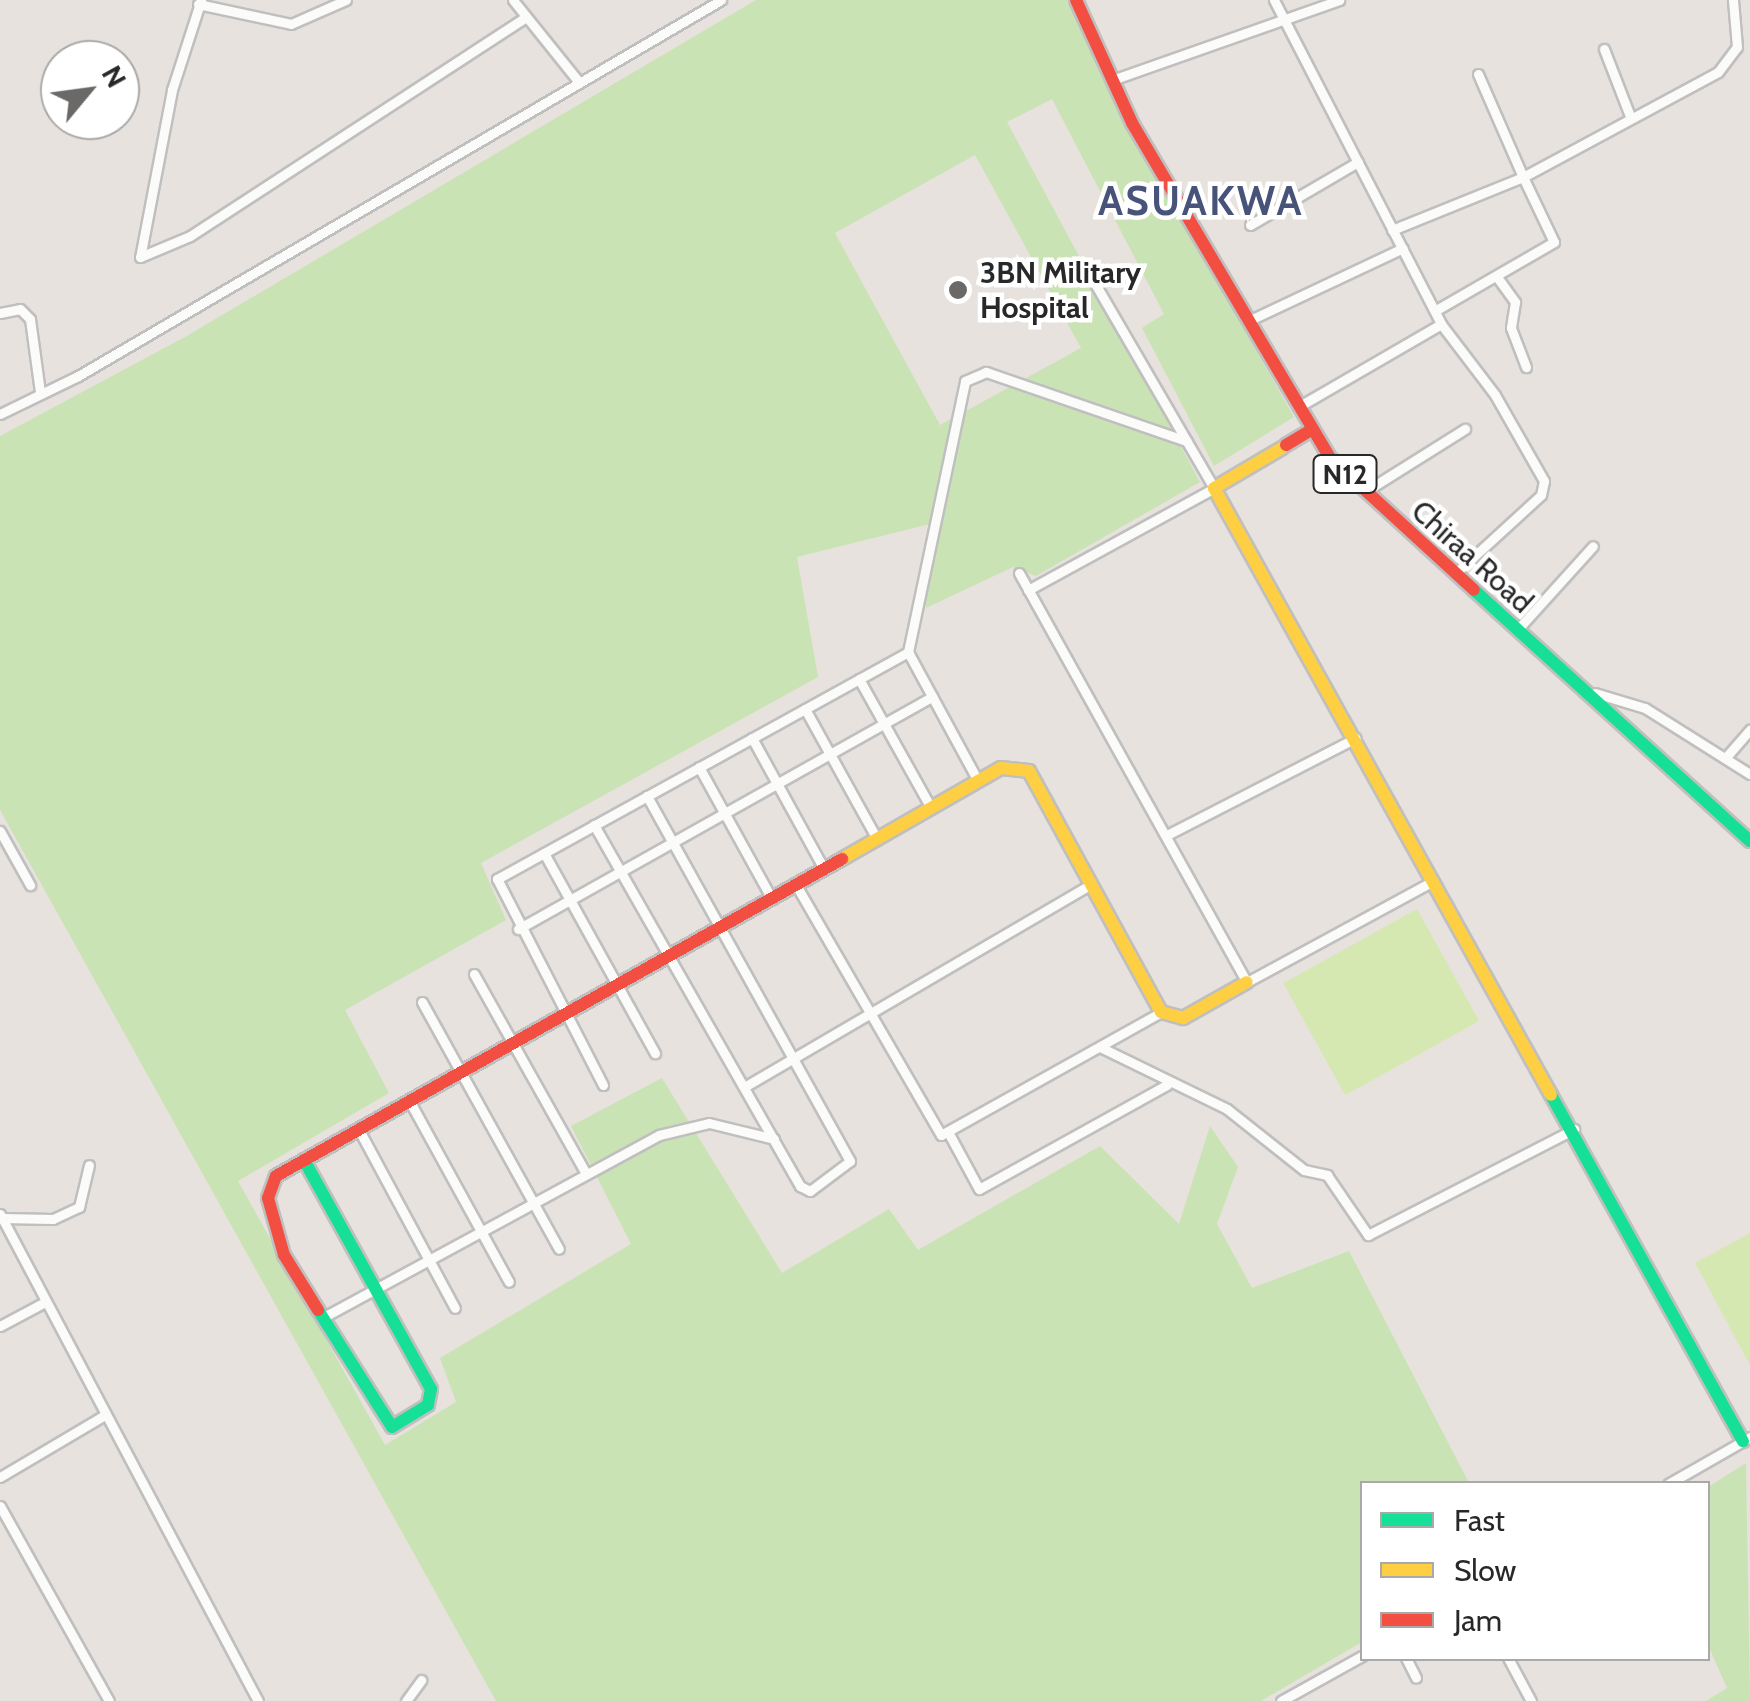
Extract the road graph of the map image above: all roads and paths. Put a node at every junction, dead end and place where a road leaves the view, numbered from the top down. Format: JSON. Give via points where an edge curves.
{"nodes":[{"id":1,"x":346,"y":0,"type":"edge"},
{"id":2,"x":721,"y":0,"type":"edge"},
{"id":3,"x":1076,"y":0,"type":"edge"},
{"id":4,"x":1274,"y":0,"type":"edge"},
{"id":5,"x":1339,"y":0,"type":"edge"},
{"id":6,"x":1733,"y":0,"type":"edge"},
{"id":7,"x":200,"y":2,"type":"edge"},
{"id":8,"x":519,"y":2,"type":"edge"},
{"id":9,"x":1284,"y":17,"type":"junction"},
{"id":10,"x":524,"y":18,"type":"junction"},
{"id":11,"x":1604,"y":49,"type":"dead end"},
{"id":12,"x":1478,"y":74,"type":"dead end"},
{"id":13,"x":1112,"y":80,"type":"junction"},
{"id":14,"x":579,"y":82,"type":"junction"},
{"id":15,"x":1630,"y":116,"type":"junction"},
{"id":16,"x":1358,"y":162,"type":"junction"},
{"id":17,"x":1523,"y":178,"type":"junction"},
{"id":18,"x":1250,"y":224,"type":"dead end"},
{"id":19,"x":1392,"y":230,"type":"junction"},
{"id":20,"x":1404,"y":248,"type":"junction"},
{"id":21,"x":1085,"y":266,"type":"dead end"},
{"id":22,"x":1497,"y":278,"type":"junction"},
{"id":23,"x":1436,"y":310,"type":"junction"},
{"id":24,"x":0,"y":313,"type":"edge"},
{"id":25,"x":1247,"y":321,"type":"junction"},
{"id":26,"x":1441,"y":324,"type":"junction"},
{"id":27,"x":1526,"y":367,"type":"dead end"},
{"id":28,"x":40,"y":392,"type":"junction"},
{"id":29,"x":1298,"y":407,"type":"junction"},
{"id":30,"x":0,"y":414,"type":"edge"},
{"id":31,"x":1466,"y":429,"type":"dead end"},
{"id":32,"x":1312,"y":430,"type":"junction"},
{"id":33,"x":1186,"y":442,"type":"junction"},
{"id":34,"x":1214,"y":488,"type":"junction"},
{"id":35,"x":1363,"y":493,"type":"junction"},
{"id":36,"x":1594,"y":546,"type":"dead end"},
{"id":37,"x":1019,"y":572,"type":"dead end"},
{"id":38,"x":1455,"y":574,"type":"junction"},
{"id":39,"x":1028,"y":590,"type":"junction"},
{"id":40,"x":1517,"y":630,"type":"junction"},
{"id":41,"x":908,"y":652,"type":"junction"},
{"id":42,"x":859,"y":679,"type":"junction"},
{"id":43,"x":1582,"y":689,"type":"junction"},
{"id":44,"x":932,"y":697,"type":"junction"},
{"id":45,"x":805,"y":709,"type":"junction"},
{"id":46,"x":884,"y":724,"type":"junction"},
{"id":47,"x":1750,"y":730,"type":"edge"},
{"id":48,"x":1357,"y":737,"type":"junction"},
{"id":49,"x":752,"y":738,"type":"junction"},
{"id":50,"x":830,"y":754,"type":"junction"},
{"id":51,"x":1727,"y":756,"type":"junction"},
{"id":52,"x":700,"y":767,"type":"junction"},
{"id":53,"x":1750,"y":774,"type":"edge"},
{"id":54,"x":978,"y":781,"type":"junction"},
{"id":55,"x":777,"y":784,"type":"junction"},
{"id":56,"x":647,"y":796,"type":"junction"},
{"id":57,"x":931,"y":808,"type":"junction"},
{"id":58,"x":725,"y":813,"type":"junction"},
{"id":59,"x":594,"y":825,"type":"junction"},
{"id":60,"x":0,"y":831,"type":"edge"},
{"id":61,"x":1167,"y":835,"type":"junction"},
{"id":62,"x":877,"y":839,"type":"junction"},
{"id":63,"x":673,"y":842,"type":"junction"},
{"id":64,"x":1750,"y":842,"type":"edge"},
{"id":65,"x":544,"y":853,"type":"junction"},
{"id":66,"x":824,"y":869,"type":"junction"},
{"id":67,"x":620,"y":872,"type":"junction"},
{"id":68,"x":1436,"y":880,"type":"junction"},
{"id":69,"x":1091,"y":884,"type":"junction"},
{"id":70,"x":30,"y":885,"type":"dead end"},
{"id":71,"x":796,"y":885,"type":"junction"},
{"id":72,"x":772,"y":898,"type":"junction"},
{"id":73,"x":570,"y":900,"type":"junction"},
{"id":74,"x":721,"y":927,"type":"junction"},
{"id":75,"x":518,"y":929,"type":"junction"},
{"id":76,"x":669,"y":958,"type":"junction"},
{"id":77,"x":474,"y":974,"type":"dead end"},
{"id":78,"x":1247,"y":982,"type":"junction"},
{"id":79,"x":618,"y":987,"type":"junction"},
{"id":80,"x":422,"y":1002,"type":"dead end"},
{"id":81,"x":1161,"y":1012,"type":"junction"},
{"id":82,"x":868,"y":1015,"type":"junction"},
{"id":83,"x":566,"y":1016,"type":"junction"},
{"id":84,"x":512,"y":1045,"type":"junction"},
{"id":85,"x":1100,"y":1047,"type":"junction"},
{"id":86,"x":655,"y":1054,"type":"dead end"},
{"id":87,"x":794,"y":1060,"type":"junction"},
{"id":88,"x":460,"y":1074,"type":"junction"},
{"id":89,"x":1167,"y":1084,"type":"junction"},
{"id":90,"x":603,"y":1086,"type":"dead end"},
{"id":91,"x":744,"y":1087,"type":"junction"},
{"id":92,"x":410,"y":1102,"type":"junction"},
{"id":93,"x":1574,"y":1129,"type":"junction"},
{"id":94,"x":359,"y":1130,"type":"junction"},
{"id":95,"x":948,"y":1132,"type":"junction"},
{"id":96,"x":774,"y":1139,"type":"junction"},
{"id":97,"x":304,"y":1160,"type":"junction"},
{"id":98,"x":89,"y":1166,"type":"dead end"},
{"id":99,"x":586,"y":1172,"type":"junction"},
{"id":100,"x":534,"y":1204,"type":"junction"},
{"id":101,"x":1,"y":1216,"type":"edge"},
{"id":102,"x":481,"y":1232,"type":"junction"},
{"id":103,"x":559,"y":1249,"type":"dead end"},
{"id":104,"x":429,"y":1260,"type":"junction"},
{"id":105,"x":509,"y":1282,"type":"dead end"},
{"id":106,"x":375,"y":1290,"type":"junction"},
{"id":107,"x":45,"y":1302,"type":"junction"},
{"id":108,"x":455,"y":1308,"type":"dead end"},
{"id":109,"x":322,"y":1318,"type":"junction"},
{"id":110,"x":0,"y":1326,"type":"edge"},
{"id":111,"x":103,"y":1416,"type":"junction"},
{"id":112,"x":1747,"y":1439,"type":"edge"},
{"id":113,"x":0,"y":1479,"type":"edge"},
{"id":114,"x":1673,"y":1481,"type":"edge"},
{"id":115,"x":0,"y":1506,"type":"edge"},
{"id":116,"x":1360,"y":1657,"type":"edge"},
{"id":117,"x":1408,"y":1661,"type":"edge"},
{"id":118,"x":1510,"y":1661,"type":"edge"},
{"id":119,"x":1416,"y":1678,"type":"dead end"},
{"id":120,"x":421,"y":1680,"type":"dead end"},
{"id":121,"x":1301,"y":1696,"type":"edge"},
{"id":122,"x":109,"y":1701,"type":"edge"},
{"id":123,"x":258,"y":1701,"type":"edge"},
{"id":124,"x":406,"y":1701,"type":"edge"},
{"id":125,"x":1281,"y":1701,"type":"edge"},
{"id":126,"x":1531,"y":1701,"type":"edge"}],
"edges":[{"from":1,"to":7,"type":"street","via":[[290,24]]},
{"from":2,"to":14,"type":"street"},
{"from":3,"to":13,"type":"main road","name":"Chiraa Road","number":"N12"},
{"from":4,"to":9,"type":"street"},
{"from":5,"to":9,"type":"street"},
{"from":6,"to":15,"type":"street","via":[[1737,47],[1718,72]]},
{"from":7,"to":10,"type":"street","via":[[172,90],[140,258],[190,236]]},
{"from":8,"to":10,"type":"street"},
{"from":9,"to":13,"type":"street"},
{"from":9,"to":16,"type":"street"},
{"from":10,"to":14,"type":"street"},
{"from":11,"to":15,"type":"street"},
{"from":12,"to":17,"type":"street"},
{"from":13,"to":25,"type":"main road","name":"Chiraa Road","number":"N12"},
{"from":14,"to":28,"type":"street"},
{"from":15,"to":17,"type":"street","via":[[1602,140]]},
{"from":16,"to":18,"type":"street"},
{"from":16,"to":19,"type":"street"},
{"from":17,"to":19,"type":"street"},
{"from":17,"to":22,"type":"street","via":[[1554,242]]},
{"from":19,"to":20,"type":"street"},
{"from":20,"to":23,"type":"street"},
{"from":20,"to":25,"type":"street"},
{"from":21,"to":33,"type":"street"},
{"from":22,"to":23,"type":"street"},
{"from":22,"to":27,"type":"street","via":[[1515,302],[1512,328]]},
{"from":23,"to":26,"type":"street"},
{"from":24,"to":28,"type":"street","via":[[20,309],[30,319]]},
{"from":25,"to":29,"type":"main road","name":"Chiraa Road","number":"N12"},
{"from":26,"to":29,"type":"street"},
{"from":26,"to":38,"type":"street","via":[[1495,395],[1544,488]]},
{"from":28,"to":30,"type":"street"},
{"from":29,"to":32,"type":"main road","name":"Chiraa Road","number":"N12"},
{"from":31,"to":35,"type":"street"},
{"from":32,"to":34,"type":"main road"},
{"from":32,"to":35,"type":"main road","name":"Chiraa Road","number":"N12"},
{"from":33,"to":34,"type":"street"},
{"from":33,"to":41,"type":"street","via":[[986,372],[965,380]]},
{"from":34,"to":39,"type":"street"},
{"from":34,"to":48,"type":"main road"},
{"from":35,"to":38,"type":"main road","name":"Chiraa Road","number":"N12"},
{"from":36,"to":40,"type":"street"},
{"from":37,"to":39,"type":"street"},
{"from":38,"to":40,"type":"main road","name":"Chiraa Road","number":"N12"},
{"from":39,"to":61,"type":"street"},
{"from":40,"to":43,"type":"main road","name":"Chiraa Road","number":"N12"},
{"from":41,"to":42,"type":"street"},
{"from":41,"to":44,"type":"street"},
{"from":42,"to":45,"type":"street"},
{"from":42,"to":46,"type":"street"},
{"from":43,"to":51,"type":"street","via":[[1645,708]]},
{"from":43,"to":64,"type":"main road","name":"Chiraa Road","number":"N12"},
{"from":44,"to":46,"type":"street"},
{"from":44,"to":54,"type":"street"},
{"from":45,"to":49,"type":"street"},
{"from":45,"to":50,"type":"street"},
{"from":46,"to":50,"type":"street"},
{"from":46,"to":57,"type":"street"},
{"from":47,"to":51,"type":"street"},
{"from":48,"to":61,"type":"street"},
{"from":48,"to":68,"type":"main road"},
{"from":49,"to":52,"type":"street"},
{"from":49,"to":55,"type":"street"},
{"from":50,"to":55,"type":"street"},
{"from":50,"to":62,"type":"street"},
{"from":51,"to":53,"type":"street"},
{"from":52,"to":56,"type":"street"},
{"from":52,"to":58,"type":"street"},
{"from":54,"to":57,"type":"main road"},
{"from":54,"to":69,"type":"main road","via":[[1013,764],[1029,772]]},
{"from":55,"to":58,"type":"street"},
{"from":55,"to":66,"type":"street"},
{"from":56,"to":59,"type":"street"},
{"from":56,"to":63,"type":"street"},
{"from":57,"to":62,"type":"main road"},
{"from":58,"to":63,"type":"street"},
{"from":58,"to":72,"type":"street"},
{"from":59,"to":65,"type":"street"},
{"from":59,"to":67,"type":"street"},
{"from":60,"to":70,"type":"street"},
{"from":61,"to":78,"type":"street"},
{"from":62,"to":66,"type":"main road"},
{"from":63,"to":67,"type":"street"},
{"from":63,"to":74,"type":"street"},
{"from":65,"to":73,"type":"street"},
{"from":65,"to":75,"type":"street","via":[[497,879]]},
{"from":66,"to":71,"type":"main road"},
{"from":67,"to":73,"type":"street"},
{"from":67,"to":76,"type":"street"},
{"from":68,"to":78,"type":"street"},
{"from":68,"to":93,"type":"main road"},
{"from":69,"to":81,"type":"main road"},
{"from":69,"to":82,"type":"street"},
{"from":71,"to":72,"type":"main road"},
{"from":71,"to":82,"type":"street"},
{"from":72,"to":74,"type":"main road"},
{"from":73,"to":75,"type":"street"},
{"from":73,"to":79,"type":"street"},
{"from":74,"to":76,"type":"main road"},
{"from":74,"to":87,"type":"street"},
{"from":75,"to":83,"type":"street"},
{"from":76,"to":79,"type":"main road"},
{"from":76,"to":91,"type":"street"},
{"from":77,"to":84,"type":"street"},
{"from":78,"to":81,"type":"main road","via":[[1184,1018]]},
{"from":79,"to":83,"type":"main road"},
{"from":79,"to":86,"type":"street"},
{"from":80,"to":88,"type":"street"},
{"from":81,"to":85,"type":"street"},
{"from":82,"to":87,"type":"street"},
{"from":82,"to":95,"type":"street","via":[[932,1130]]},
{"from":83,"to":84,"type":"main road"},
{"from":83,"to":90,"type":"street"},
{"from":84,"to":88,"type":"main road"},
{"from":84,"to":99,"type":"street"},
{"from":85,"to":89,"type":"street"},
{"from":85,"to":95,"type":"street"},
{"from":87,"to":91,"type":"street"},
{"from":87,"to":96,"type":"street","via":[[850,1167],[805,1191]]},
{"from":88,"to":92,"type":"main road"},
{"from":88,"to":100,"type":"street"},
{"from":89,"to":93,"type":"street","via":[[1227,1109],[1304,1170],[1327,1175],[1368,1235]]},
{"from":89,"to":95,"type":"street","via":[[978,1189]]},
{"from":91,"to":96,"type":"street"},
{"from":92,"to":94,"type":"main road"},
{"from":92,"to":102,"type":"street"},
{"from":93,"to":112,"type":"main road"},
{"from":94,"to":97,"type":"main road"},
{"from":94,"to":104,"type":"street"},
{"from":96,"to":99,"type":"street","via":[[710,1124],[658,1134]]},
{"from":97,"to":106,"type":"main road"},
{"from":97,"to":109,"type":"main road","via":[[276,1176],[268,1198],[284,1254]]},
{"from":98,"to":101,"type":"street","via":[[79,1207],[53,1219]]},
{"from":99,"to":100,"type":"street"},
{"from":100,"to":102,"type":"street"},
{"from":100,"to":103,"type":"street"},
{"from":101,"to":107,"type":"street"},
{"from":102,"to":104,"type":"street"},
{"from":102,"to":105,"type":"street"},
{"from":104,"to":106,"type":"street"},
{"from":104,"to":108,"type":"street"},
{"from":106,"to":109,"type":"street"},
{"from":106,"to":109,"type":"main road","via":[[432,1398],[392,1427]]},
{"from":107,"to":110,"type":"street"},
{"from":107,"to":111,"type":"street"},
{"from":111,"to":113,"type":"street"},
{"from":111,"to":123,"type":"street"},
{"from":112,"to":114,"type":"street"},
{"from":115,"to":122,"type":"street"},
{"from":116,"to":121,"type":"street"},
{"from":117,"to":119,"type":"street"},
{"from":118,"to":126,"type":"street"},
{"from":120,"to":124,"type":"street"},
{"from":121,"to":125,"type":"street"}]}
